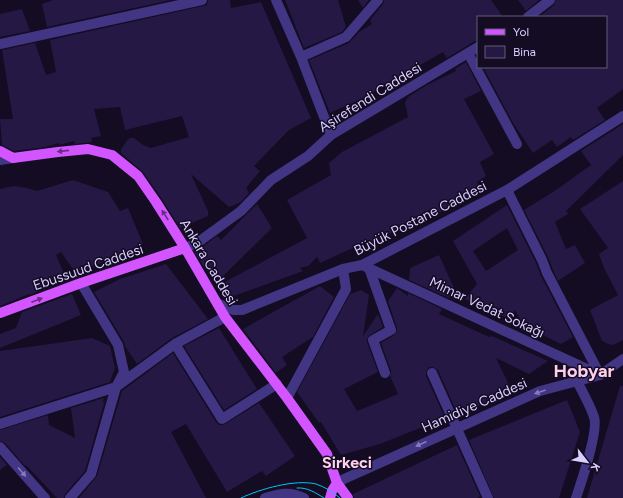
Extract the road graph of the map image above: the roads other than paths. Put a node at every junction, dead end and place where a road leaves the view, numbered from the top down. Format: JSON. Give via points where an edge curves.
{"nodes":[{"id":1,"x":202,"y":0,"type":"edge"},
{"id":2,"x":276,"y":0,"type":"edge"},
{"id":3,"x":378,"y":0,"type":"edge"},
{"id":4,"x":550,"y":0,"type":"edge"},
{"id":5,"x":529,"y":16,"type":"edge"},
{"id":6,"x":0,"y":44,"type":"edge"},
{"id":7,"x":477,"y":48,"type":"edge"},
{"id":8,"x":468,"y":53,"type":"junction"},
{"id":9,"x":301,"y":57,"type":"junction"},
{"id":10,"x":623,"y":116,"type":"edge"},
{"id":11,"x":331,"y":135,"type":"junction"},
{"id":12,"x":517,"y":144,"type":"dead end"},
{"id":13,"x":0,"y":151,"type":"edge"},
{"id":14,"x":13,"y":158,"type":"junction"},
{"id":15,"x":0,"y":160,"type":"edge"},
{"id":16,"x":507,"y":190,"type":"junction"},
{"id":17,"x":186,"y":248,"type":"junction"},
{"id":18,"x":365,"y":267,"type":"junction"},
{"id":19,"x":343,"y":269,"type":"junction"},
{"id":20,"x":81,"y":283,"type":"junction"},
{"id":21,"x":217,"y":303,"type":"junction"},
{"id":22,"x":0,"y":313,"type":"edge"},
{"id":23,"x":225,"y":317,"type":"junction"},
{"id":24,"x":174,"y":344,"type":"junction"},
{"id":25,"x":623,"y":359,"type":"edge"},
{"id":26,"x":385,"y":373,"type":"dead end"},
{"id":27,"x":432,"y":373,"type":"dead end"},
{"id":28,"x":600,"y":375,"type":"junction"},
{"id":29,"x":577,"y":381,"type":"junction"},
{"id":30,"x":277,"y":384,"type":"junction"},
{"id":31,"x":116,"y":388,"type":"junction"},
{"id":32,"x":288,"y":398,"type":"junction"},
{"id":33,"x":0,"y":424,"type":"edge"},
{"id":34,"x":457,"y":428,"type":"junction"},
{"id":35,"x":0,"y":447,"type":"edge"},
{"id":36,"x":337,"y":483,"type":"junction"},
{"id":37,"x":44,"y":498,"type":"edge"},
{"id":38,"x":70,"y":498,"type":"edge"},
{"id":39,"x":265,"y":498,"type":"edge"},
{"id":40,"x":304,"y":498,"type":"edge"},
{"id":41,"x":330,"y":498,"type":"edge"},
{"id":42,"x":348,"y":498,"type":"edge"},
{"id":43,"x":488,"y":498,"type":"edge"},
{"id":44,"x":576,"y":498,"type":"edge"}],
"edges":[{"from":1,"to":6,"type":"street"},
{"from":2,"to":9,"type":"street"},
{"from":3,"to":9,"type":"street","via":[[346,37]]},
{"from":4,"to":5,"type":"street"},
{"from":7,"to":8,"type":"street","name":"Aşirefendi Caddesi"},
{"from":8,"to":11,"type":"street","name":"Aşirefendi Caddesi"},
{"from":8,"to":12,"type":"street"},
{"from":9,"to":11,"type":"street"},
{"from":10,"to":16,"type":"street","name":"Büyük Postane Caddesi"},
{"from":11,"to":17,"type":"street","name":"Aşirefendi Caddesi","via":[[308,156],[271,180],[241,211]]},
{"from":13,"to":14,"type":"main road"},
{"from":14,"to":15,"type":"street","name":"Ankara Caddesi"},
{"from":17,"to":14,"type":"main road","name":"Ankara Caddesi","one_way":true,"via":[[138,176],[112,155],[88,149]]},
{"from":16,"to":18,"type":"street","name":"Büyük Postane Caddesi"},
{"from":16,"to":28,"type":"street"},
{"from":17,"to":20,"type":"main road","name":"Ebussuud Caddesi"},
{"from":17,"to":21,"type":"main road","name":"Ankara Caddesi"},
{"from":18,"to":19,"type":"street","name":"Büyük Postane Caddesi"},
{"from":18,"to":26,"type":"street","via":[[391,330],[374,340]]},
{"from":18,"to":28,"type":"street","name":"Mimar Vedat Sokağı"},
{"from":19,"to":21,"type":"street","name":"Büyük Postane Caddesi","via":[[242,310],[233,310]]},
{"from":19,"to":32,"type":"street","via":[[346,290]]},
{"from":22,"to":20,"type":"main road","name":"Ebussuud Caddesi","one_way":true},
{"from":20,"to":31,"type":"street","via":[[118,345],[124,372]]},
{"from":21,"to":23,"type":"main road","name":"Ankara Caddesi"},
{"from":23,"to":24,"type":"street"},
{"from":23,"to":30,"type":"main road","name":"Ankara Caddesi"},
{"from":24,"to":30,"type":"street","via":[[222,419]]},
{"from":24,"to":31,"type":"street"},
{"from":25,"to":28,"type":"street","name":"Hamidiye Caddesi"},
{"from":27,"to":34,"type":"street"},
{"from":28,"to":29,"type":"street","name":"Hamidiye Caddesi"},
{"from":29,"to":34,"type":"street","name":"Hamidiye Caddesi","one_way":true,"via":[[540,391]]},
{"from":29,"to":44,"type":"street","via":[[595,419],[595,430],[584,477]]},
{"from":30,"to":32,"type":"main road","name":"Ankara Caddesi"},
{"from":31,"to":33,"type":"street"},
{"from":31,"to":38,"type":"street","via":[[91,474]]},
{"from":32,"to":36,"type":"main road","name":"Ankara Caddesi","via":[[327,454]]},
{"from":34,"to":36,"type":"street","name":"Hamidiye Caddesi","one_way":true},
{"from":34,"to":43,"type":"street"},
{"from":35,"to":37,"type":"street","one_way":true},
{"from":36,"to":41,"type":"main road"},
{"from":36,"to":42,"type":"main road","name":"Ankara Caddesi"},
{"from":39,"to":40,"type":"street","via":[[280,494]]}]}
